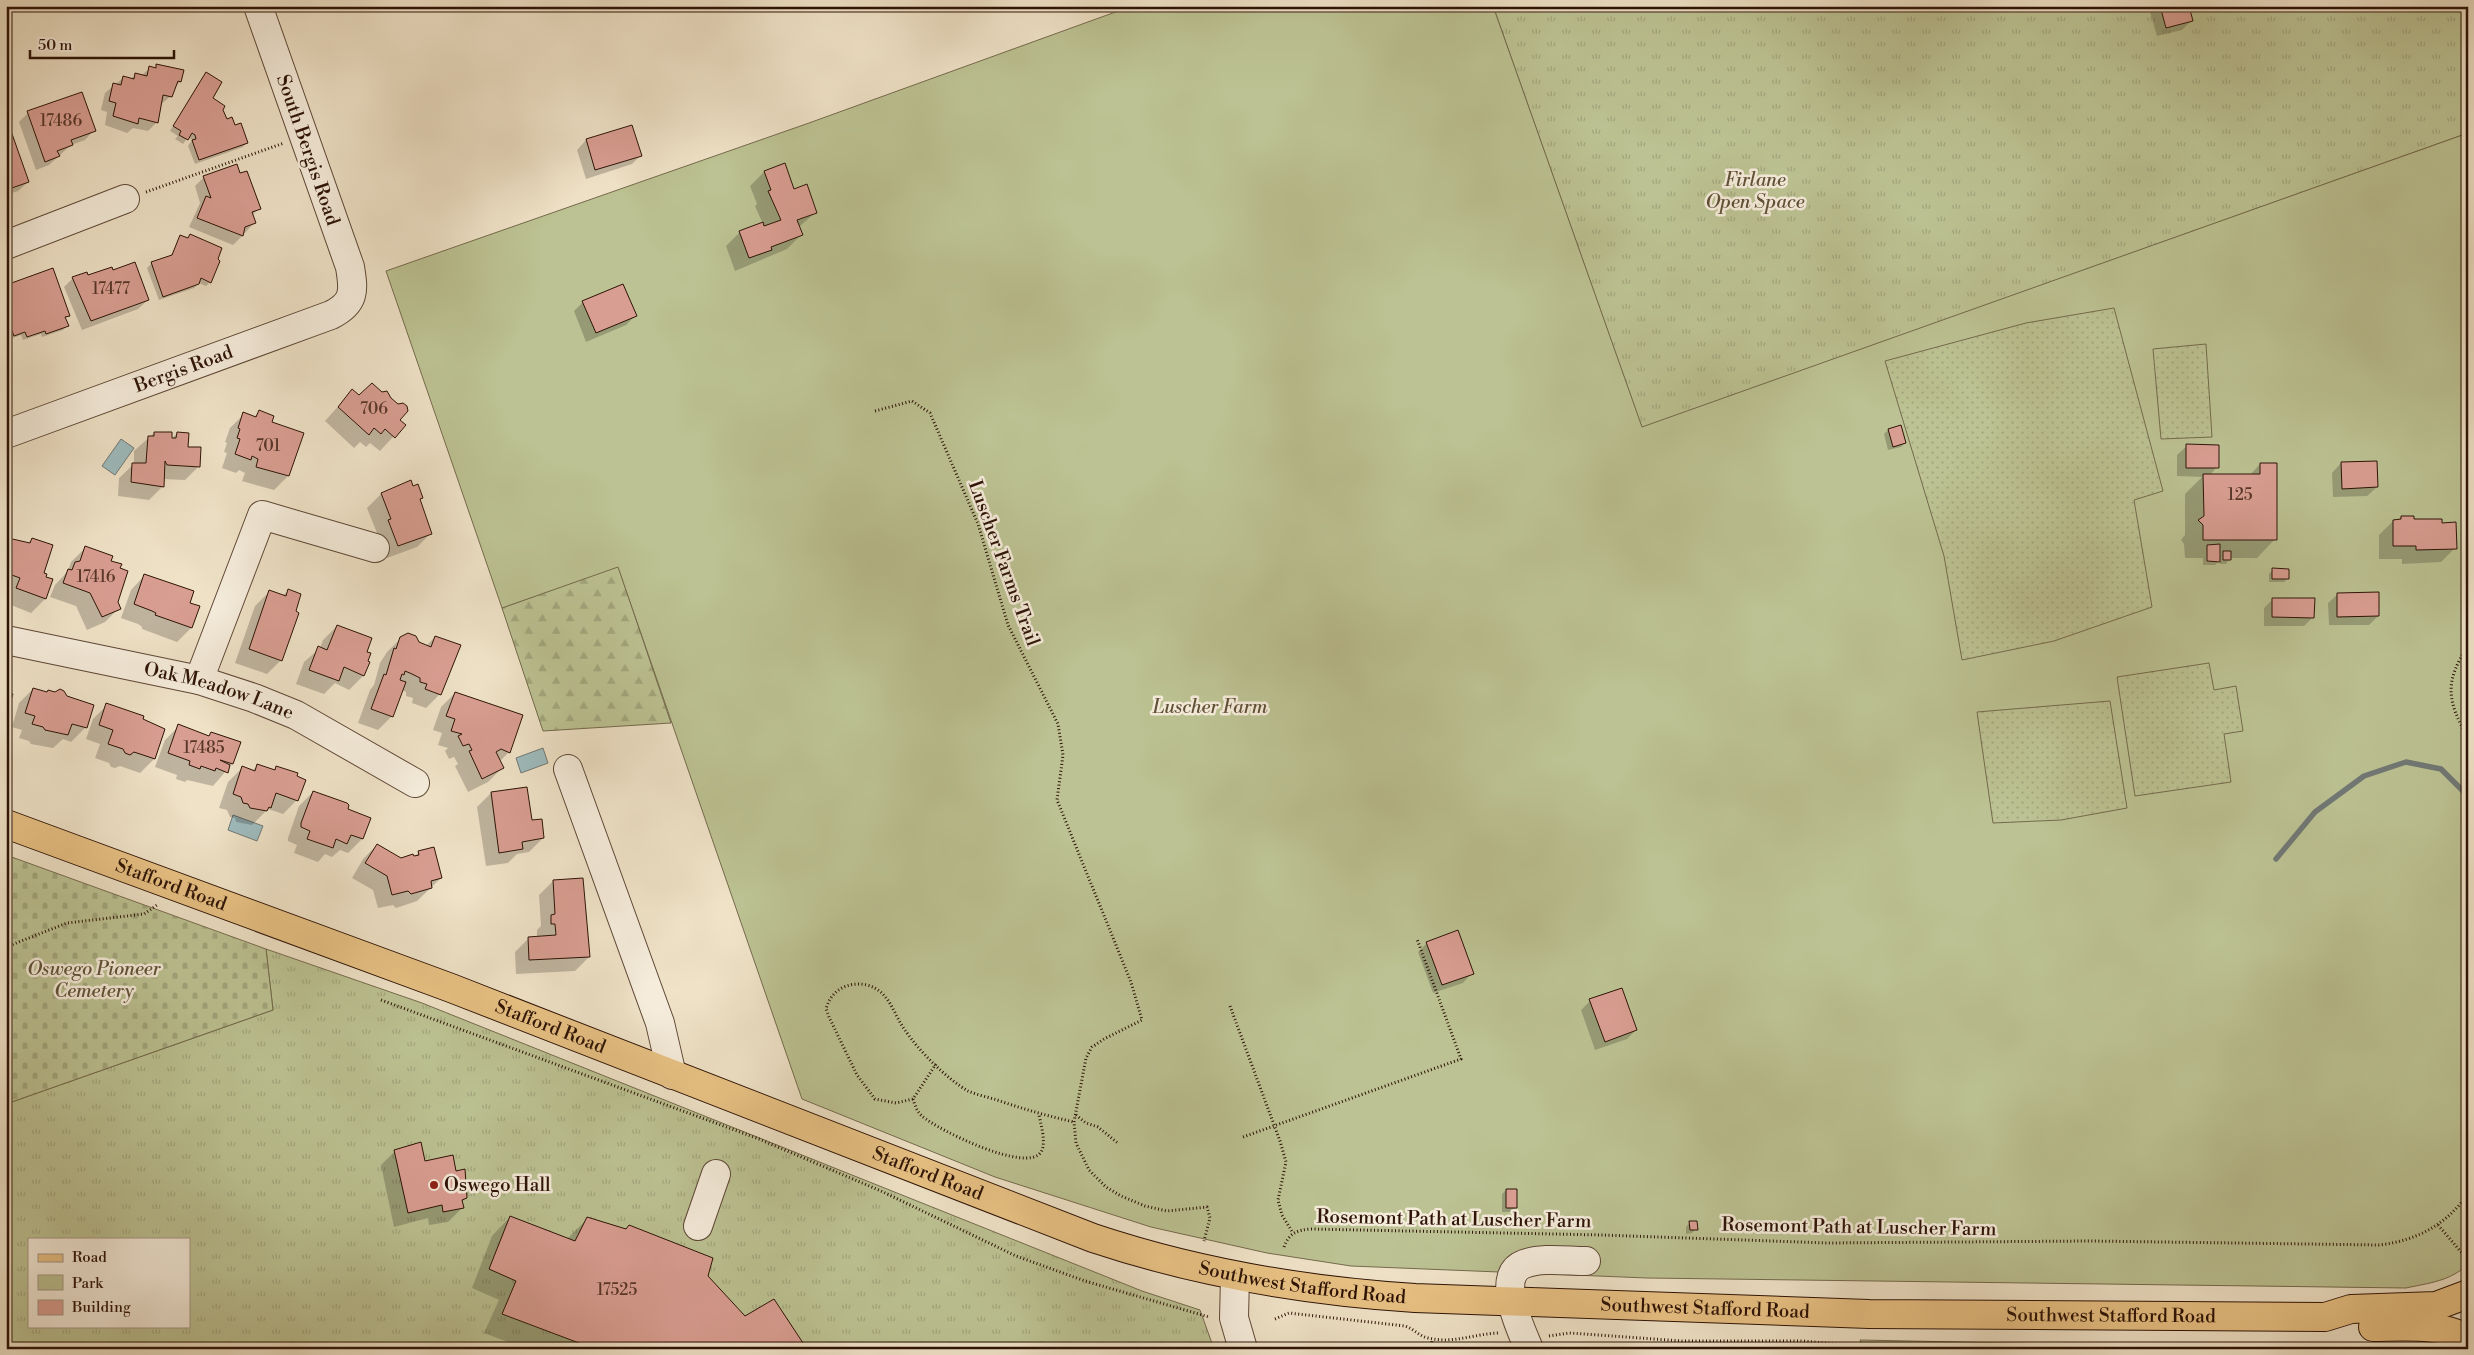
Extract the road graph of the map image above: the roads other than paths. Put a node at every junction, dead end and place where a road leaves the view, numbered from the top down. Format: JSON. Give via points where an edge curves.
{"nodes":[{"id":1,"x":258,"y":6,"type":"edge"},
{"id":2,"x":125,"y":199,"type":"road end"},
{"id":3,"x":6,"y":246,"type":"edge"},
{"id":4,"x":352,"y":295,"type":"joint"},
{"id":5,"x":6,"y":434,"type":"edge"},
{"id":6,"x":375,"y":548,"type":"dead end"},
{"id":7,"x":6,"y":640,"type":"edge"},
{"id":8,"x":199,"y":680,"type":"junction"},
{"id":9,"x":568,"y":769,"type":"dead end"},
{"id":10,"x":415,"y":783,"type":"dead end"},
{"id":11,"x":6,"y":824,"type":"edge"},
{"id":12,"x":672,"y":1075,"type":"junction"},
{"id":13,"x":716,"y":1174,"type":"dead end"},
{"id":14,"x":698,"y":1226,"type":"dead end"},
{"id":15,"x":1093,"y":1238,"type":"joint"},
{"id":16,"x":1586,"y":1261,"type":"dead end"},
{"id":17,"x":1235,"y":1276,"type":"junction"},
{"id":18,"x":2468,"y":1294,"type":"edge"},
{"id":19,"x":1511,"y":1301,"type":"junction"},
{"id":20,"x":2326,"y":1317,"type":"junction"},
{"id":21,"x":2468,"y":1339,"type":"edge"},
{"id":22,"x":1526,"y":1342,"type":"edge"},
{"id":23,"x":1242,"y":1349,"type":"edge"}],
"edges":[{"from":1,"to":4,"type":"street","name":"South Bergis Road","via":[[350,267],[354,286]]},
{"from":2,"to":3,"type":"street"},
{"from":4,"to":5,"type":"street","name":"Bergis Road","via":[[331,316]]},
{"from":6,"to":8,"type":"street","via":[[262,515]]},
{"from":7,"to":8,"type":"street","name":"Oak Meadow Lane"},
{"from":8,"to":10,"type":"street","name":"Oak Meadow Lane","via":[[296,715]]},
{"from":9,"to":12,"type":"street","via":[[660,1023]]},
{"from":11,"to":12,"type":"main road","name":"Stafford Road","via":[[451,988]]},
{"from":12,"to":15,"type":"main road","name":"Stafford Road"},
{"from":13,"to":14,"type":"street"},
{"from":15,"to":17,"type":"main road","name":"Southwest Stafford Road","via":[[1152,1257]]},
{"from":16,"to":19,"type":"street","via":[[1539,1261],[1514,1269]]},
{"from":17,"to":19,"type":"main road","name":"Southwest Stafford Road","via":[[1377,1296]]},
{"from":17,"to":23,"type":"street","via":[[1234,1318]]},
{"from":18,"to":20,"type":"main road","name":"Southwest Stafford Road","via":[[2436,1306],[2351,1309]]},
{"from":19,"to":20,"type":"main road","name":"Southwest Stafford Road","via":[[1849,1313]]},
{"from":19,"to":22,"type":"street"},
{"from":20,"to":21,"type":"main road","name":"Southwest Stafford Road","via":[[2352,1327],[2437,1329]]}]}
